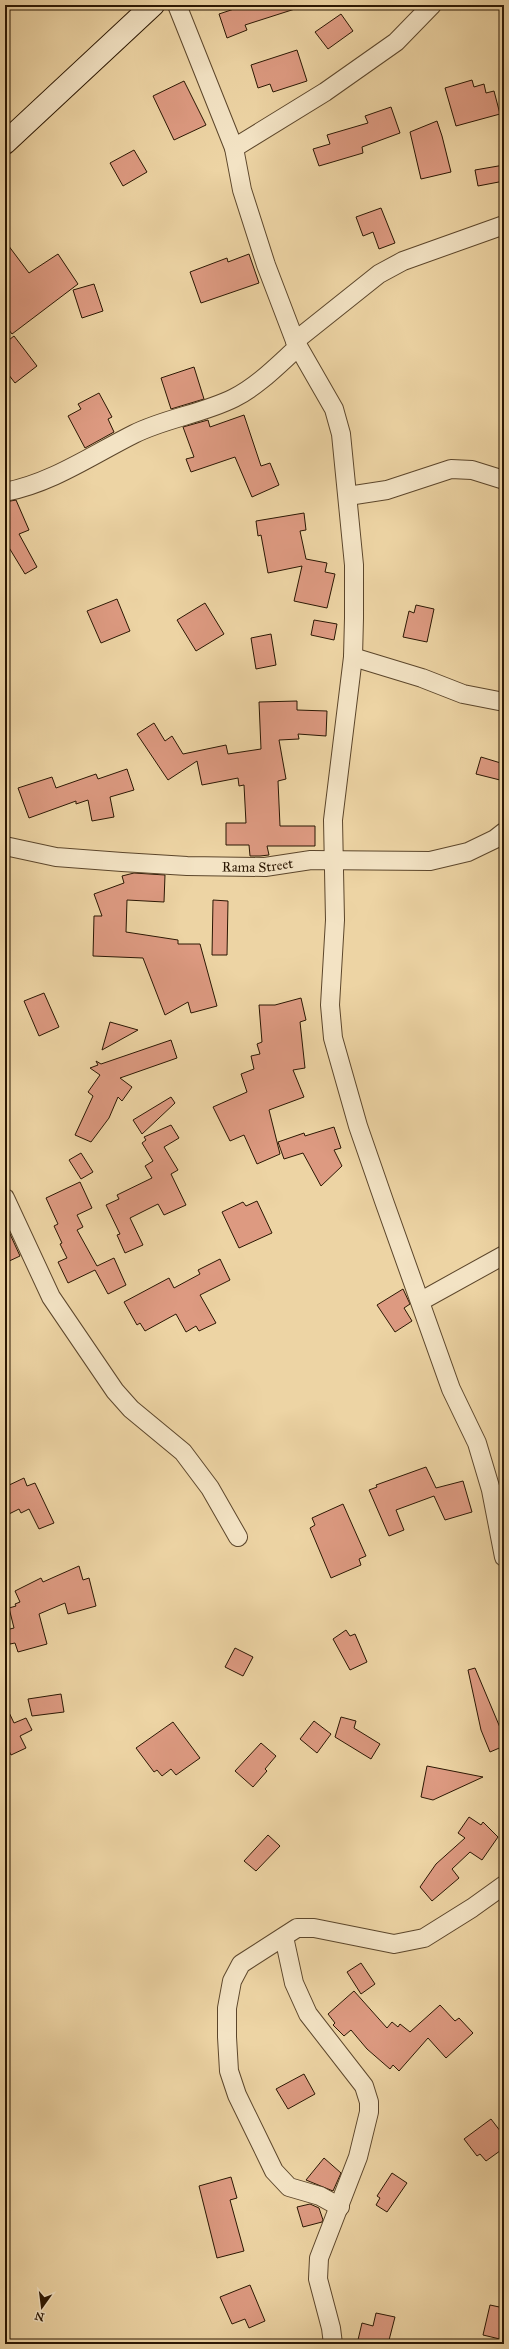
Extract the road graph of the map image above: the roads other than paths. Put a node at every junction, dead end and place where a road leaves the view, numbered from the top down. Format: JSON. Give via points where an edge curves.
{"nodes":[{"id":1,"x":153,"y":5,"type":"edge"},
{"id":2,"x":177,"y":5,"type":"edge"},
{"id":3,"x":432,"y":5,"type":"edge"},
{"id":4,"x":5,"y":143,"type":"edge"},
{"id":5,"x":234,"y":148,"type":"junction"},
{"id":6,"x":504,"y":225,"type":"edge"},
{"id":7,"x":296,"y":344,"type":"junction"},
{"id":8,"x":504,"y":480,"type":"edge"},
{"id":9,"x":5,"y":492,"type":"edge"},
{"id":10,"x":348,"y":496,"type":"junction"},
{"id":11,"x":353,"y":657,"type":"junction"},
{"id":12,"x":504,"y":702,"type":"edge"},
{"id":13,"x":504,"y":832,"type":"edge"},
{"id":14,"x":5,"y":846,"type":"edge"},
{"id":15,"x":334,"y":860,"type":"junction"},
{"id":16,"x":5,"y":1198,"type":"edge"},
{"id":17,"x":504,"y":1255,"type":"edge"},
{"id":18,"x":421,"y":1301,"type":"junction"},
{"id":19,"x":238,"y":1537,"type":"dead end"},
{"id":20,"x":504,"y":1557,"type":"edge"},
{"id":21,"x":504,"y":1885,"type":"edge"},
{"id":22,"x":284,"y":1937,"type":"junction"},
{"id":23,"x":340,"y":2207,"type":"junction"},
{"id":24,"x":333,"y":2344,"type":"edge"}],
"edges":[{"from":1,"to":4,"type":"main road"},
{"from":2,"to":5,"type":"street"},
{"from":3,"to":5,"type":"street","via":[[396,42],[325,92]]},
{"from":5,"to":7,"type":"street","via":[[242,190],[266,265]]},
{"from":6,"to":7,"type":"street","via":[[403,261],[379,274]]},
{"from":7,"to":9,"type":"street","via":[[268,374],[235,398],[198,413],[161,422],[62,473]]},
{"from":7,"to":10,"type":"street","via":[[334,409],[338,421]]},
{"from":8,"to":10,"type":"street","via":[[472,470],[451,469],[387,490]]},
{"from":10,"to":11,"type":"street","via":[[354,565]]},
{"from":11,"to":12,"type":"street","via":[[422,678],[463,694]]},
{"from":11,"to":15,"type":"street","via":[[332,820]]},
{"from":13,"to":15,"type":"street","name":"Rama Street","via":[[482,846],[452,858],[430,861]]},
{"from":14,"to":15,"type":"street","name":"Rama Street","via":[[56,856],[187,866],[264,867],[311,860]]},
{"from":15,"to":18,"type":"street","via":[[335,920],[330,1005],[333,1038],[361,1134]]},
{"from":16,"to":19,"type":"street","via":[[51,1297],[68,1323],[115,1391],[131,1409],[183,1452],[210,1488]]},
{"from":17,"to":18,"type":"street"},
{"from":18,"to":20,"type":"street","via":[[451,1389],[477,1443],[491,1490]]},
{"from":21,"to":22,"type":"street","via":[[424,1938],[394,1944],[314,1928],[297,1928]]},
{"from":22,"to":23,"type":"street","via":[[294,1983],[308,2014],[364,2086],[369,2102],[358,2157]]},
{"from":22,"to":23,"type":"street","via":[[241,1964],[232,1981],[228,2008],[229,2071],[237,2094],[274,2171],[289,2187],[320,2196]]},
{"from":23,"to":24,"type":"street","via":[[319,2258],[318,2279]]}]}
